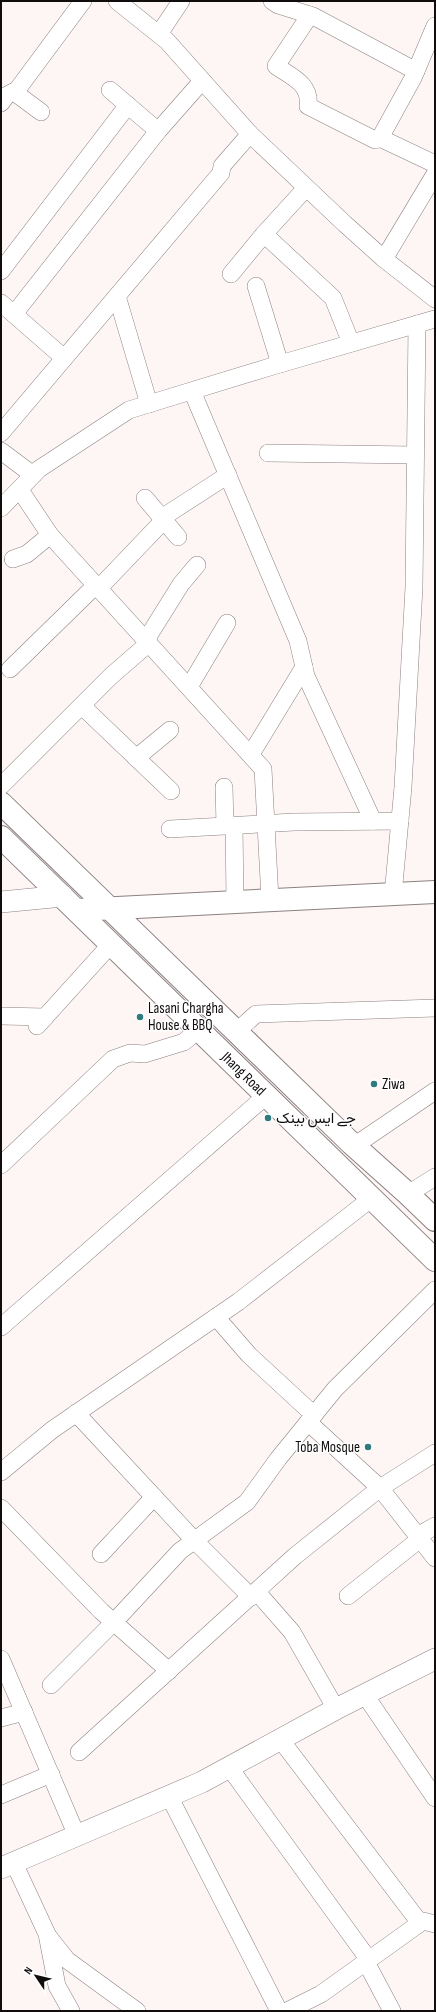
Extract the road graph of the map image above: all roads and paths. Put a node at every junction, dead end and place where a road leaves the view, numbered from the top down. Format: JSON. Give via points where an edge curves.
{"nodes":[{"id":1,"x":83,"y":1,"type":"edge"},
{"id":2,"x":117,"y":1,"type":"edge"},
{"id":3,"x":181,"y":1,"type":"edge"},
{"id":4,"x":272,"y":1,"type":"edge"},
{"id":5,"x":310,"y":15,"type":"junction"},
{"id":6,"x":435,"y":26,"type":"edge"},
{"id":7,"x":159,"y":34,"type":"junction"},
{"id":8,"x":416,"y":71,"type":"junction"},
{"id":9,"x":202,"y":81,"type":"junction"},
{"id":10,"x":110,"y":90,"type":"dead end"},
{"id":11,"x":14,"y":92,"type":"junction"},
{"id":12,"x":1,"y":103,"type":"edge"},
{"id":13,"x":128,"y":105,"type":"junction"},
{"id":14,"x":41,"y":112,"type":"dead end"},
{"id":15,"x":158,"y":131,"type":"junction"},
{"id":16,"x":250,"y":134,"type":"junction"},
{"id":17,"x":380,"y":138,"type":"junction"},
{"id":18,"x":435,"y":164,"type":"edge"},
{"id":19,"x":435,"y":174,"type":"edge"},
{"id":20,"x":306,"y":188,"type":"junction"},
{"id":21,"x":264,"y":234,"type":"junction"},
{"id":22,"x":384,"y":260,"type":"junction"},
{"id":23,"x":1,"y":271,"type":"edge"},
{"id":24,"x":231,"y":274,"type":"dead end"},
{"id":25,"x":256,"y":286,"type":"dead end"},
{"id":26,"x":117,"y":296,"type":"junction"},
{"id":27,"x":435,"y":299,"type":"edge"},
{"id":28,"x":1,"y":303,"type":"edge"},
{"id":29,"x":14,"y":314,"type":"junction"},
{"id":30,"x":435,"y":319,"type":"edge"},
{"id":31,"x":417,"y":324,"type":"junction"},
{"id":32,"x":351,"y":343,"type":"junction"},
{"id":33,"x":64,"y":358,"type":"junction"},
{"id":34,"x":280,"y":364,"type":"junction"},
{"id":35,"x":192,"y":391,"type":"junction"},
{"id":36,"x":149,"y":404,"type":"junction"},
{"id":37,"x":1,"y":433,"type":"edge"},
{"id":38,"x":1,"y":451,"type":"edge"},
{"id":39,"x":268,"y":453,"type":"dead end"},
{"id":40,"x":415,"y":455,"type":"junction"},
{"id":41,"x":33,"y":475,"type":"junction"},
{"id":42,"x":228,"y":475,"type":"junction"},
{"id":43,"x":20,"y":490,"type":"junction"},
{"id":44,"x":146,"y":498,"type":"dead end"},
{"id":45,"x":1,"y":508,"type":"edge"},
{"id":46,"x":164,"y":518,"type":"junction"},
{"id":47,"x":50,"y":536,"type":"junction"},
{"id":48,"x":178,"y":537,"type":"dead end"},
{"id":49,"x":14,"y":559,"type":"dead end"},
{"id":50,"x":197,"y":565,"type":"dead end"},
{"id":51,"x":97,"y":587,"type":"junction"},
{"id":52,"x":227,"y":623,"type":"dead end"},
{"id":53,"x":148,"y":642,"type":"junction"},
{"id":54,"x":304,"y":668,"type":"junction"},
{"id":55,"x":10,"y":669,"type":"dead end"},
{"id":56,"x":189,"y":687,"type":"junction"},
{"id":57,"x":82,"y":706,"type":"junction"},
{"id":58,"x":170,"y":730,"type":"dead end"},
{"id":59,"x":251,"y":754,"type":"junction"},
{"id":60,"x":136,"y":758,"type":"junction"},
{"id":61,"x":1,"y":786,"type":"edge"},
{"id":62,"x":224,"y":787,"type":"dead end"},
{"id":63,"x":171,"y":791,"type":"dead end"},
{"id":64,"x":1,"y":804,"type":"edge"},
{"id":65,"x":373,"y":821,"type":"junction"},
{"id":66,"x":400,"y":821,"type":"junction"},
{"id":67,"x":266,"y":823,"type":"junction"},
{"id":68,"x":230,"y":825,"type":"junction"},
{"id":69,"x":170,"y":829,"type":"dead end"},
{"id":70,"x":1,"y":837,"type":"edge"},
{"id":71,"x":435,"y":892,"type":"edge"},
{"id":72,"x":393,"y":895,"type":"junction"},
{"id":73,"x":270,"y":899,"type":"junction"},
{"id":74,"x":234,"y":901,"type":"junction"},
{"id":75,"x":1,"y":902,"type":"edge"},
{"id":76,"x":70,"y":903,"type":"junction"},
{"id":77,"x":108,"y":908,"type":"junction"},
{"id":78,"x":112,"y":943,"type":"junction"},
{"id":79,"x":435,"y":1008,"type":"edge"},
{"id":80,"x":1,"y":1016,"type":"edge"},
{"id":81,"x":199,"y":1029,"type":"junction"},
{"id":82,"x":236,"y":1032,"type":"junction"},
{"id":83,"x":435,"y":1091,"type":"edge"},
{"id":84,"x":267,"y":1095,"type":"junction"},
{"id":85,"x":354,"y":1146,"type":"junction"},
{"id":86,"x":1,"y":1165,"type":"edge"},
{"id":87,"x":435,"y":1177,"type":"edge"},
{"id":88,"x":408,"y":1194,"type":"junction"},
{"id":89,"x":372,"y":1198,"type":"junction"},
{"id":90,"x":435,"y":1220,"type":"edge"},
{"id":91,"x":435,"y":1260,"type":"edge"},
{"id":92,"x":435,"y":1290,"type":"edge"},
{"id":93,"x":216,"y":1317,"type":"junction"},
{"id":94,"x":1,"y":1327,"type":"edge"},
{"id":95,"x":76,"y":1413,"type":"junction"},
{"id":96,"x":311,"y":1418,"type":"junction"},
{"id":97,"x":435,"y":1452,"type":"edge"},
{"id":98,"x":1,"y":1472,"type":"edge"},
{"id":99,"x":380,"y":1488,"type":"junction"},
{"id":100,"x":154,"y":1497,"type":"junction"},
{"id":101,"x":1,"y":1508,"type":"edge"},
{"id":102,"x":435,"y":1526,"type":"edge"},
{"id":103,"x":419,"y":1538,"type":"junction"},
{"id":104,"x":194,"y":1540,"type":"junction"},
{"id":105,"x":101,"y":1554,"type":"dead end"},
{"id":106,"x":435,"y":1558,"type":"edge"},
{"id":107,"x":254,"y":1594,"type":"junction"},
{"id":108,"x":348,"y":1596,"type":"dead end"},
{"id":109,"x":114,"y":1622,"type":"junction"},
{"id":110,"x":1,"y":1659,"type":"edge"},
{"id":111,"x":435,"y":1659,"type":"edge"},
{"id":112,"x":169,"y":1671,"type":"junction"},
{"id":113,"x":51,"y":1684,"type":"dead end"},
{"id":114,"x":365,"y":1695,"type":"junction"},
{"id":115,"x":336,"y":1709,"type":"junction"},
{"id":116,"x":24,"y":1712,"type":"junction"},
{"id":117,"x":1,"y":1718,"type":"edge"},
{"id":118,"x":280,"y":1739,"type":"junction"},
{"id":119,"x":79,"y":1752,"type":"dead end"},
{"id":120,"x":229,"y":1767,"type":"junction"},
{"id":121,"x":51,"y":1774,"type":"junction"},
{"id":122,"x":1,"y":1795,"type":"edge"},
{"id":123,"x":169,"y":1796,"type":"junction"},
{"id":124,"x":435,"y":1798,"type":"edge"},
{"id":125,"x":77,"y":1836,"type":"junction"},
{"id":126,"x":8,"y":1866,"type":"edge"},
{"id":127,"x":428,"y":1924,"type":"edge"},
{"id":128,"x":47,"y":1934,"type":"junction"},
{"id":129,"x":368,"y":1961,"type":"junction"},
{"id":130,"x":71,"y":2011,"type":"edge"},
{"id":131,"x":137,"y":2011,"type":"edge"},
{"id":132,"x":279,"y":2011,"type":"edge"},
{"id":133,"x":288,"y":2011,"type":"edge"},
{"id":134,"x":392,"y":2011,"type":"edge"}],
"edges":[{"from":1,"to":11,"type":"street"},
{"from":2,"to":7,"type":"street"},
{"from":3,"to":7,"type":"street"},
{"from":4,"to":5,"type":"street"},
{"from":5,"to":8,"type":"street"},
{"from":5,"to":17,"type":"street","via":[[276,66],[306,88],[308,106],[370,138]]},
{"from":6,"to":8,"type":"street"},
{"from":7,"to":9,"type":"street"},
{"from":8,"to":17,"type":"street"},
{"from":9,"to":15,"type":"street"},
{"from":9,"to":16,"type":"street"},
{"from":10,"to":13,"type":"street"},
{"from":11,"to":12,"type":"street","via":[[7,95]]},
{"from":11,"to":14,"type":"street"},
{"from":13,"to":15,"type":"street"},
{"from":13,"to":23,"type":"street"},
{"from":15,"to":29,"type":"street"},
{"from":16,"to":20,"type":"street"},
{"from":16,"to":26,"type":"street","via":[[222,166],[221,173]]},
{"from":17,"to":18,"type":"street"},
{"from":19,"to":22,"type":"street"},
{"from":20,"to":21,"type":"street"},
{"from":20,"to":22,"type":"street"},
{"from":21,"to":24,"type":"street"},
{"from":21,"to":32,"type":"street","via":[[333,298]]},
{"from":22,"to":27,"type":"street"},
{"from":25,"to":34,"type":"street"},
{"from":26,"to":33,"type":"street"},
{"from":26,"to":36,"type":"street"},
{"from":28,"to":29,"type":"street"},
{"from":29,"to":33,"type":"street"},
{"from":30,"to":31,"type":"street"},
{"from":31,"to":32,"type":"street"},
{"from":31,"to":40,"type":"street"},
{"from":32,"to":34,"type":"street"},
{"from":33,"to":37,"type":"street"},
{"from":34,"to":35,"type":"street"},
{"from":35,"to":36,"type":"street"},
{"from":35,"to":42,"type":"street"},
{"from":36,"to":41,"type":"street","via":[[129,410]]},
{"from":38,"to":41,"type":"street"},
{"from":39,"to":40,"type":"street"},
{"from":40,"to":66,"type":"street","via":[[414,587]]},
{"from":41,"to":43,"type":"street"},
{"from":42,"to":46,"type":"street"},
{"from":42,"to":54,"type":"street","via":[[298,641]]},
{"from":43,"to":45,"type":"street"},
{"from":43,"to":47,"type":"street"},
{"from":44,"to":46,"type":"street"},
{"from":46,"to":48,"type":"street"},
{"from":46,"to":51,"type":"street"},
{"from":47,"to":49,"type":"street","via":[[27,554]]},
{"from":47,"to":51,"type":"street"},
{"from":50,"to":53,"type":"street","via":[[180,584]]},
{"from":51,"to":53,"type":"street"},
{"from":51,"to":55,"type":"street"},
{"from":52,"to":56,"type":"street"},
{"from":53,"to":56,"type":"street"},
{"from":53,"to":57,"type":"street"},
{"from":54,"to":59,"type":"street"},
{"from":54,"to":65,"type":"street"},
{"from":56,"to":59,"type":"street"},
{"from":57,"to":60,"type":"street"},
{"from":57,"to":61,"type":"street"},
{"from":58,"to":60,"type":"street"},
{"from":59,"to":67,"type":"street","via":[[263,769]]},
{"from":60,"to":63,"type":"street"},
{"from":62,"to":68,"type":"street"},
{"from":64,"to":77,"type":"main road","name":"Jhang Road"},
{"from":65,"to":66,"type":"street"},
{"from":65,"to":67,"type":"street"},
{"from":66,"to":72,"type":"street"},
{"from":67,"to":68,"type":"street"},
{"from":67,"to":73,"type":"street"},
{"from":68,"to":69,"type":"street"},
{"from":68,"to":74,"type":"street"},
{"from":70,"to":76,"type":"main road","name":"Jhang Road"},
{"from":71,"to":72,"type":"main road"},
{"from":72,"to":73,"type":"main road"},
{"from":73,"to":74,"type":"main road"},
{"from":74,"to":77,"type":"main road"},
{"from":75,"to":76,"type":"street"},
{"from":76,"to":77,"type":"main road"},
{"from":76,"to":78,"type":"main road","name":"Jhang Road"},
{"from":77,"to":82,"type":"main road","name":"Jhang Road"},
{"from":78,"to":80,"type":"street","via":[[41,1022]]},
{"from":78,"to":81,"type":"main road","name":"Jhang Road"},
{"from":79,"to":82,"type":"street","via":[[256,1014]]},
{"from":81,"to":84,"type":"main road","name":"Jhang Road"},
{"from":81,"to":86,"type":"street","via":[[184,1042],[145,1054],[130,1053],[113,1058]]},
{"from":82,"to":85,"type":"main road","name":"Jhang Road"},
{"from":83,"to":85,"type":"street"},
{"from":84,"to":89,"type":"main road","name":"Jhang Road"},
{"from":84,"to":94,"type":"street"},
{"from":85,"to":88,"type":"main road","name":"Jhang Road"},
{"from":87,"to":88,"type":"street"},
{"from":88,"to":90,"type":"main road","name":"Jhang Road"},
{"from":89,"to":91,"type":"main road","name":"Jhang Road"},
{"from":89,"to":93,"type":"street"},
{"from":92,"to":96,"type":"street","via":[[335,1389]]},
{"from":93,"to":95,"type":"street"},
{"from":93,"to":96,"type":"street"},
{"from":95,"to":98,"type":"street"},
{"from":95,"to":100,"type":"street"},
{"from":96,"to":99,"type":"street"},
{"from":96,"to":104,"type":"street","via":[[247,1502]]},
{"from":97,"to":99,"type":"street"},
{"from":99,"to":103,"type":"street"},
{"from":99,"to":107,"type":"street","via":[[295,1556]]},
{"from":100,"to":104,"type":"street"},
{"from":100,"to":105,"type":"street"},
{"from":101,"to":109,"type":"street"},
{"from":102,"to":103,"type":"street"},
{"from":103,"to":106,"type":"street"},
{"from":103,"to":108,"type":"street"},
{"from":104,"to":107,"type":"street"},
{"from":104,"to":109,"type":"street","via":[[180,1551]]},
{"from":107,"to":112,"type":"street"},
{"from":107,"to":115,"type":"street","via":[[292,1632]]},
{"from":109,"to":112,"type":"street"},
{"from":109,"to":113,"type":"street"},
{"from":110,"to":116,"type":"street"},
{"from":111,"to":114,"type":"street"},
{"from":112,"to":119,"type":"street"},
{"from":114,"to":115,"type":"street"},
{"from":114,"to":124,"type":"street"},
{"from":115,"to":118,"type":"street"},
{"from":116,"to":117,"type":"street"},
{"from":116,"to":121,"type":"street"},
{"from":118,"to":120,"type":"street"},
{"from":118,"to":127,"type":"street"},
{"from":120,"to":123,"type":"street"},
{"from":120,"to":129,"type":"street"},
{"from":121,"to":122,"type":"street"},
{"from":121,"to":125,"type":"street"},
{"from":123,"to":125,"type":"street"},
{"from":123,"to":132,"type":"street"},
{"from":125,"to":126,"type":"street"},
{"from":126,"to":128,"type":"street"},
{"from":127,"to":129,"type":"street"},
{"from":128,"to":130,"type":"street","via":[[57,1986]]},
{"from":128,"to":131,"type":"street","via":[[68,1960]]},
{"from":129,"to":133,"type":"street","via":[[321,1994]]},
{"from":129,"to":134,"type":"street"}]}
